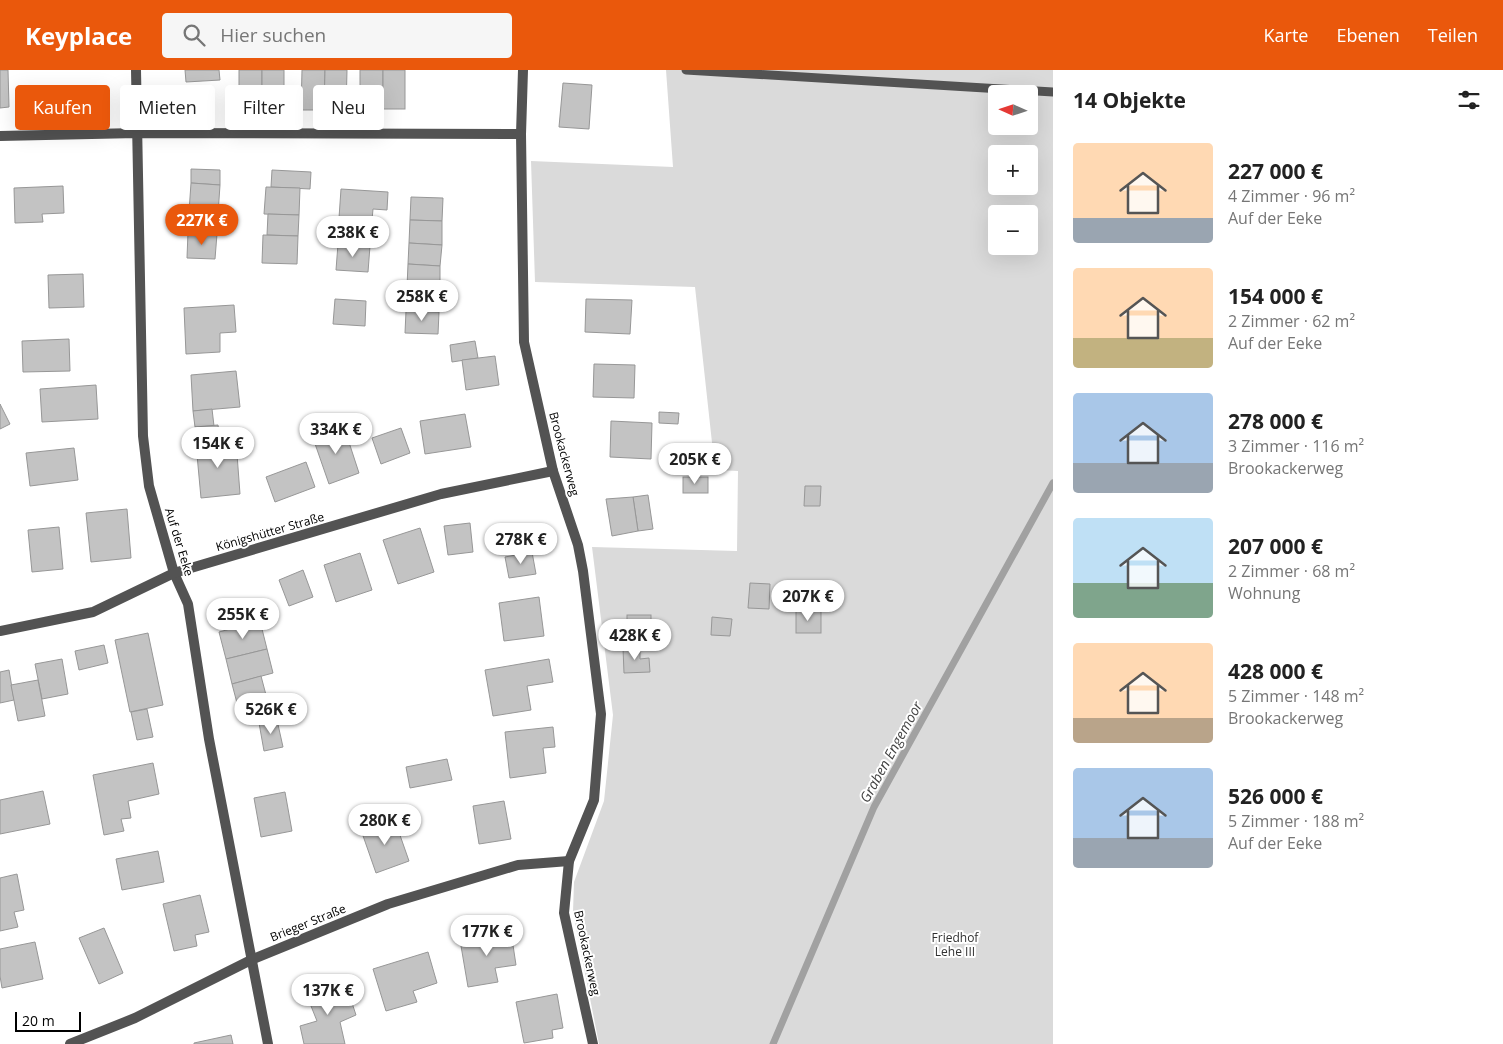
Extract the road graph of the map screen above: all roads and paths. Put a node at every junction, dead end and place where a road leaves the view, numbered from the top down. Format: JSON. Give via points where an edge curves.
{"nodes":[{"id":1,"x":136,"y":70,"type":"edge"},
{"id":2,"x":523,"y":70,"type":"edge"},
{"id":3,"x":686,"y":70,"type":"edge"},
{"id":4,"x":1053,"y":92,"type":"edge"},
{"id":5,"x":137,"y":133,"type":"junction"},
{"id":6,"x":522,"y":134,"type":"junction"},
{"id":7,"x":0,"y":136,"type":"edge"},
{"id":8,"x":553,"y":471,"type":"junction"},
{"id":9,"x":174,"y":573,"type":"junction"},
{"id":10,"x":0,"y":631,"type":"edge"},
{"id":11,"x":568,"y":861,"type":"junction"},
{"id":12,"x":253,"y":959,"type":"junction"},
{"id":13,"x":70,"y":1044,"type":"edge"},
{"id":14,"x":268,"y":1044,"type":"edge"},
{"id":15,"x":593,"y":1044,"type":"edge"}],
"edges":[{"from":1,"to":5,"type":"street","name":"Auf der Eeke"},
{"from":2,"to":6,"type":"street","name":"Brookackerweg"},
{"from":3,"to":4,"type":"lane"},
{"from":5,"to":6,"type":"street"},
{"from":5,"to":7,"type":"street"},
{"from":5,"to":9,"type":"street","name":"Auf der Eeke","via":[[143,436],[149,486]]},
{"from":6,"to":8,"type":"street","name":"Brookackerweg","via":[[524,342]]},
{"from":8,"to":9,"type":"street","name":"Königshütter Straße","via":[[441,494]]},
{"from":8,"to":11,"type":"street","name":"Brookackerweg","via":[[582,562],[601,714],[594,800]]},
{"from":9,"to":10,"type":"street","name":"Königshütter Straße","via":[[93,612]]},
{"from":9,"to":12,"type":"street","name":"Auf der Eeke","via":[[188,604],[209,739]]},
{"from":11,"to":12,"type":"street","name":"Brieger Straße","via":[[518,865],[388,904]]},
{"from":11,"to":15,"type":"street","name":"Brookackerweg","via":[[564,914]]},
{"from":12,"to":13,"type":"street","name":"Brieger Straße","via":[[135,1018]]},
{"from":12,"to":14,"type":"street","name":"Auf der Eeke"}]}
